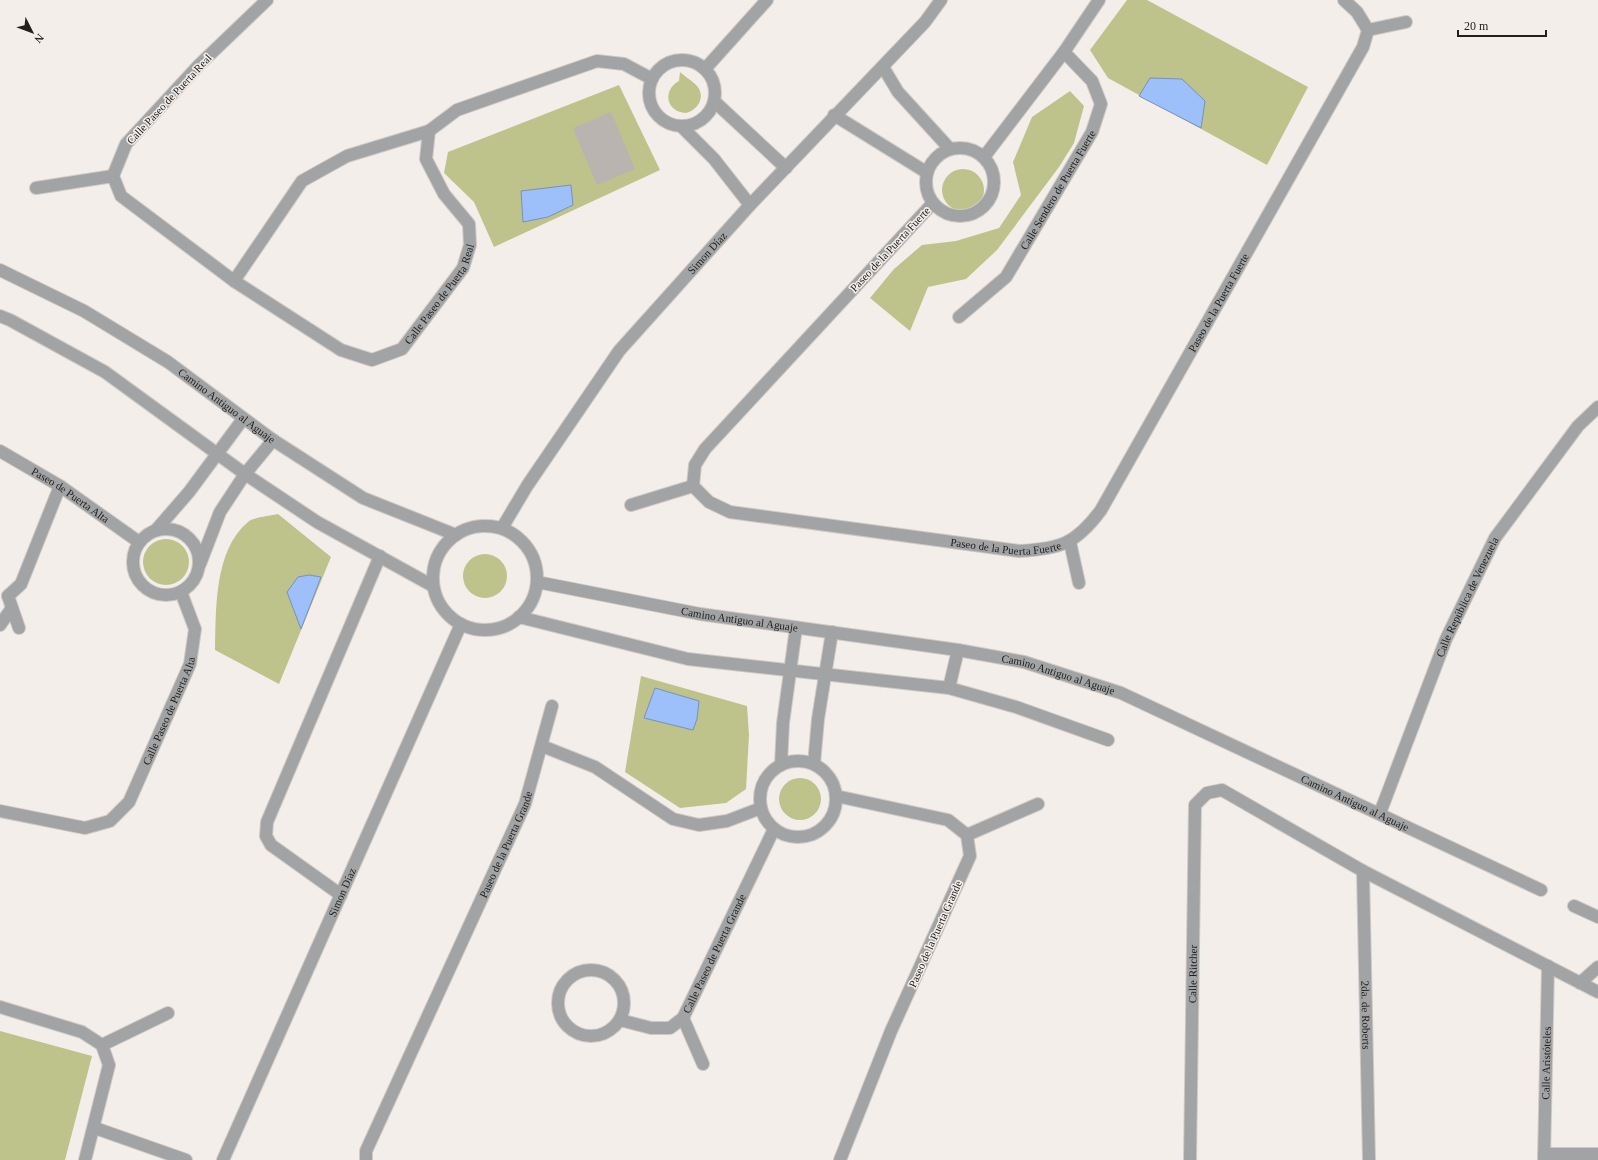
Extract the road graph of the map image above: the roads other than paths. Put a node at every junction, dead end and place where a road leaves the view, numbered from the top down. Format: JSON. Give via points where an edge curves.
{"nodes":[{"id":1,"x":267,"y":0,"type":"edge"},
{"id":2,"x":767,"y":0,"type":"edge"},
{"id":3,"x":941,"y":0,"type":"edge"},
{"id":4,"x":1099,"y":0,"type":"edge"},
{"id":5,"x":1344,"y":0,"type":"edge"},
{"id":6,"x":1406,"y":22,"type":"dead end"},
{"id":7,"x":1368,"y":30,"type":"junction"},
{"id":8,"x":1064,"y":52,"type":"junction"},
{"id":9,"x":882,"y":67,"type":"junction"},
{"id":10,"x":705,"y":69,"type":"junction"},
{"id":11,"x":652,"y":79,"type":"junction"},
{"id":12,"x":715,"y":102,"type":"junction"},
{"id":13,"x":834,"y":115,"type":"junction"},
{"id":14,"x":682,"y":127,"type":"junction"},
{"id":15,"x":429,"y":131,"type":"junction"},
{"id":16,"x":950,"y":149,"type":"junction"},
{"id":17,"x":984,"y":157,"type":"junction"},
{"id":18,"x":786,"y":168,"type":"junction"},
{"id":19,"x":926,"y":172,"type":"junction"},
{"id":20,"x":112,"y":176,"type":"junction"},
{"id":21,"x":36,"y":188,"type":"dead end"},
{"id":22,"x":932,"y":204,"type":"junction"},
{"id":23,"x":750,"y":205,"type":"junction"},
{"id":24,"x":0,"y":270,"type":"edge"},
{"id":25,"x":234,"y":281,"type":"junction"},
{"id":26,"x":0,"y":316,"type":"edge"},
{"id":27,"x":959,"y":317,"type":"dead end"},
{"id":28,"x":1598,"y":407,"type":"edge"},
{"id":29,"x":243,"y":419,"type":"junction"},
{"id":30,"x":273,"y":440,"type":"junction"},
{"id":31,"x":0,"y":451,"type":"edge"},
{"id":32,"x":217,"y":453,"type":"junction"},
{"id":33,"x":245,"y":474,"type":"junction"},
{"id":34,"x":60,"y":486,"type":"junction"},
{"id":35,"x":694,"y":486,"type":"junction"},
{"id":36,"x":631,"y":505,"type":"dead end"},
{"id":37,"x":502,"y":528,"type":"junction"},
{"id":38,"x":156,"y":530,"type":"junction"},
{"id":39,"x":456,"y":535,"type":"junction"},
{"id":40,"x":139,"y":542,"type":"junction"},
{"id":41,"x":1070,"y":542,"type":"junction"},
{"id":42,"x":380,"y":556,"type":"junction"},
{"id":43,"x":199,"y":568,"type":"junction"},
{"id":44,"x":536,"y":582,"type":"junction"},
{"id":45,"x":1079,"y":583,"type":"dead end"},
{"id":46,"x":433,"y":586,"type":"junction"},
{"id":47,"x":181,"y":592,"type":"junction"},
{"id":48,"x":4,"y":596,"type":"edge"},
{"id":49,"x":12,"y":608,"type":"junction"},
{"id":50,"x":519,"y":617,"type":"junction"},
{"id":51,"x":461,"y":624,"type":"junction"},
{"id":52,"x":0,"y":625,"type":"edge"},
{"id":53,"x":19,"y":628,"type":"dead end"},
{"id":54,"x":796,"y":628,"type":"junction"},
{"id":55,"x":832,"y":632,"type":"junction"},
{"id":56,"x":958,"y":650,"type":"junction"},
{"id":57,"x":789,"y":670,"type":"junction"},
{"id":58,"x":826,"y":675,"type":"junction"},
{"id":59,"x":949,"y":688,"type":"junction"},
{"id":60,"x":552,"y":706,"type":"dead end"},
{"id":61,"x":1108,"y":740,"type":"dead end"},
{"id":62,"x":542,"y":746,"type":"junction"},
{"id":63,"x":814,"y":764,"type":"junction"},
{"id":64,"x":781,"y":765,"type":"junction"},
{"id":65,"x":836,"y":796,"type":"junction"},
{"id":66,"x":1038,"y":804,"type":"dead end"},
{"id":67,"x":761,"y":808,"type":"junction"},
{"id":68,"x":0,"y":811,"type":"edge"},
{"id":69,"x":1380,"y":812,"type":"junction"},
{"id":70,"x":774,"y":829,"type":"junction"},
{"id":71,"x":967,"y":836,"type":"junction"},
{"id":72,"x":1363,"y":871,"type":"junction"},
{"id":73,"x":1542,"y":890,"type":"dead end"},
{"id":74,"x":341,"y":895,"type":"junction"},
{"id":75,"x":1574,"y":906,"type":"dead end"},
{"id":76,"x":1598,"y":917,"type":"edge"},
{"id":77,"x":1548,"y":966,"type":"junction"},
{"id":78,"x":1598,"y":967,"type":"edge"},
{"id":79,"x":1580,"y":983,"type":"junction"},
{"id":80,"x":1598,"y":992,"type":"edge"},
{"id":81,"x":0,"y":1007,"type":"edge"},
{"id":82,"x":168,"y":1012,"type":"dead end"},
{"id":83,"x":683,"y":1018,"type":"junction"},
{"id":84,"x":620,"y":1020,"type":"junction"},
{"id":85,"x":102,"y":1044,"type":"junction"},
{"id":86,"x":703,"y":1064,"type":"dead end"},
{"id":87,"x":95,"y":1128,"type":"junction"},
{"id":88,"x":1598,"y":1154,"type":"edge"},
{"id":89,"x":1544,"y":1157,"type":"edge"},
{"id":90,"x":86,"y":1160,"type":"edge"},
{"id":91,"x":186,"y":1160,"type":"edge"},
{"id":92,"x":223,"y":1160,"type":"edge"},
{"id":93,"x":366,"y":1160,"type":"edge"},
{"id":94,"x":840,"y":1160,"type":"edge"},
{"id":95,"x":1190,"y":1160,"type":"edge"},
{"id":96,"x":1369,"y":1160,"type":"edge"}],
"edges":[{"from":1,"to":20,"type":"street","name":"Calle Paseo de Puerta Real","via":[[199,65],[126,144]]},
{"from":2,"to":10,"type":"street"},
{"from":3,"to":9,"type":"street","name":"Simon Díaz","via":[[925,22]]},
{"from":4,"to":8,"type":"street"},
{"from":5,"to":7,"type":"street","via":[[1357,12]]},
{"from":6,"to":7,"type":"street"},
{"from":7,"to":41,"type":"street","name":"Paseo de la Puerta Fuerte","via":[[1363,47],[1101,510],[1088,527]]},
{"from":8,"to":17,"type":"street"},
{"from":8,"to":27,"type":"street","name":"Calle Sendero de Puerta Fuerte","via":[[1092,81],[1101,104],[1092,132],[1006,276]]},
{"from":9,"to":13,"type":"street","name":"Simon Díaz"},
{"from":9,"to":16,"type":"street","via":[[898,92]]},
{"from":10,"to":11,"type":"street","via":[[695,62],[670,62]]},
{"from":10,"to":12,"type":"street","via":[[715,84]]},
{"from":11,"to":14,"type":"street","via":[[649,98],[657,115],[664,121]]},
{"from":11,"to":15,"type":"street","via":[[624,64],[597,61],[457,110]]},
{"from":12,"to":14,"type":"street","via":[[708,115],[696,124]]},
{"from":12,"to":18,"type":"street"},
{"from":13,"to":18,"type":"street","name":"Simon Díaz"},
{"from":13,"to":19,"type":"street"},
{"from":14,"to":23,"type":"street","via":[[711,156]]},
{"from":15,"to":25,"type":"street","via":[[347,156],[302,181]]},
{"from":15,"to":25,"type":"street","name":"Calle Paseo de Puerta Real","via":[[426,160],[444,194],[469,224],[470,245],[463,268],[402,349],[372,360],[341,350]]},
{"from":16,"to":17,"type":"street","via":[[962,147],[974,150]]},
{"from":16,"to":19,"type":"street","via":[[940,153]]},
{"from":17,"to":22,"type":"street","via":[[991,165],[994,188],[990,199],[983,207],[973,214],[962,217],[951,216]]},
{"from":18,"to":23,"type":"street","name":"Simon Díaz"},
{"from":19,"to":22,"type":"street","via":[[926,189]]},
{"from":20,"to":21,"type":"street"},
{"from":20,"to":25,"type":"street","name":"Calle Paseo de Puerta Real","via":[[121,196]]},
{"from":22,"to":35,"type":"street","name":"Paseo de la Puerta Fuerte","via":[[704,449],[695,465]]},
{"from":23,"to":37,"type":"street","name":"Simon Díaz","via":[[619,351],[527,486]]},
{"from":24,"to":29,"type":"street","name":"Camino Antiguo al Aguaje","via":[[84,311],[168,362]]},
{"from":26,"to":32,"type":"street","via":[[105,372]]},
{"from":28,"to":69,"type":"street","name":"Calle República de Venezuela","via":[[1578,426],[1495,538],[1446,639]]},
{"from":29,"to":30,"type":"street","name":"Camino Antiguo al Aguaje"},
{"from":29,"to":32,"type":"street"},
{"from":30,"to":33,"type":"street"},
{"from":30,"to":39,"type":"street","name":"Camino Antiguo al Aguaje","via":[[363,498]]},
{"from":31,"to":34,"type":"street","name":"Paseo de Puerta Alta"},
{"from":32,"to":33,"type":"street"},
{"from":32,"to":38,"type":"street"},
{"from":33,"to":42,"type":"street","via":[[317,522]]},
{"from":33,"to":43,"type":"street","via":[[220,512]]},
{"from":34,"to":40,"type":"street","name":"Paseo de Puerta Alta"},
{"from":34,"to":48,"type":"street","via":[[21,584]]},
{"from":35,"to":36,"type":"street"},
{"from":35,"to":41,"type":"street","name":"Paseo de la Puerta Fuerte","via":[[709,502],[730,512],[1019,551],[1046,550]]},
{"from":37,"to":39,"type":"street","via":[[471,528]]},
{"from":37,"to":44,"type":"street","via":[[517,537],[529,549],[535,565]]},
{"from":38,"to":40,"type":"street"},
{"from":38,"to":43,"type":"street","via":[[175,530],[184,534],[196,549]]},
{"from":39,"to":46,"type":"street","via":[[445,544],[437,557],[433,571]]},
{"from":40,"to":47,"type":"street","via":[[133,560],[134,570],[141,583],[152,592],[162,595]]},
{"from":41,"to":45,"type":"street"},
{"from":42,"to":46,"type":"street"},
{"from":42,"to":74,"type":"street","via":[[267,822],[266,836],[271,845]]},
{"from":43,"to":47,"type":"street","via":[[195,578]]},
{"from":44,"to":50,"type":"street","via":[[534,595]]},
{"from":44,"to":54,"type":"street","name":"Camino Antiguo al Aguaje","via":[[700,614]]},
{"from":46,"to":51,"type":"street","via":[[443,608]]},
{"from":47,"to":68,"type":"street","name":"Calle Paseo de Puerta Alta","via":[[195,629],[190,664],[129,802],[110,821],[85,828]]},
{"from":48,"to":49,"type":"street"},
{"from":49,"to":52,"type":"street"},
{"from":49,"to":53,"type":"street"},
{"from":50,"to":51,"type":"street","via":[[497,628],[473,628]]},
{"from":50,"to":57,"type":"street","via":[[688,659]]},
{"from":51,"to":74,"type":"street","name":"Simon Díaz"},
{"from":54,"to":55,"type":"street","name":"Camino Antiguo al Aguaje"},
{"from":54,"to":57,"type":"street"},
{"from":55,"to":56,"type":"street","name":"Camino Antiguo al Aguaje"},
{"from":55,"to":58,"type":"street"},
{"from":56,"to":59,"type":"street"},
{"from":56,"to":69,"type":"street","name":"Camino Antiguo al Aguaje","via":[[1024,662],[1121,693]]},
{"from":57,"to":58,"type":"street"},
{"from":57,"to":64,"type":"street"},
{"from":58,"to":59,"type":"street"},
{"from":58,"to":63,"type":"street"},
{"from":59,"to":61,"type":"street","via":[[1016,707]]},
{"from":60,"to":62,"type":"street","name":"Paseo de la Puerta Grande"},
{"from":62,"to":67,"type":"street","via":[[595,767],[673,819],[699,825],[726,821]]},
{"from":62,"to":93,"type":"street","name":"Paseo de la Puerta Grande","via":[[525,804],[366,1151]]},
{"from":63,"to":64,"type":"street","via":[[792,761]]},
{"from":63,"to":65,"type":"street","via":[[825,771],[833,783]]},
{"from":64,"to":67,"type":"street","via":[[770,772],[763,783],[760,795]]},
{"from":65,"to":70,"type":"street","via":[[835,809],[830,820],[810,836],[785,835]]},
{"from":65,"to":71,"type":"street","via":[[948,820]]},
{"from":66,"to":71,"type":"street"},
{"from":67,"to":70,"type":"street"},
{"from":69,"to":73,"type":"street","name":"Camino Antiguo al Aguaje"},
{"from":70,"to":83,"type":"street","name":"Calle Paseo de Puerta Grande"},
{"from":71,"to":94,"type":"street","name":"Paseo de la Puerta Grande","via":[[970,856],[891,1031]]},
{"from":72,"to":77,"type":"street"},
{"from":72,"to":95,"type":"street","name":"Calle Ritcher","via":[[1222,790],[1207,793],[1195,805]]},
{"from":72,"to":96,"type":"street","name":"2da. de Roberts"},
{"from":74,"to":92,"type":"street","name":"Simon Díaz"},
{"from":75,"to":76,"type":"street"},
{"from":77,"to":79,"type":"street"},
{"from":77,"to":89,"type":"street","name":"Calle Aristóteles"},
{"from":78,"to":79,"type":"street"},
{"from":79,"to":80,"type":"street"},
{"from":81,"to":85,"type":"street","via":[[82,1032]]},
{"from":82,"to":85,"type":"street"},
{"from":83,"to":84,"type":"street","name":"Calle Paseo de Puerta Grande","via":[[670,1028],[651,1028]]},
{"from":83,"to":86,"type":"street"},
{"from":84,"to":84,"type":"street","via":[[624,998],[615,979],[606,972],[584,969],[565,981],[557,1001],[564,1022],[572,1030],[581,1035],[603,1034]]},
{"from":85,"to":87,"type":"street","via":[[110,1065]]},
{"from":87,"to":90,"type":"street"},
{"from":87,"to":91,"type":"street"},
{"from":88,"to":89,"type":"street"}]}
